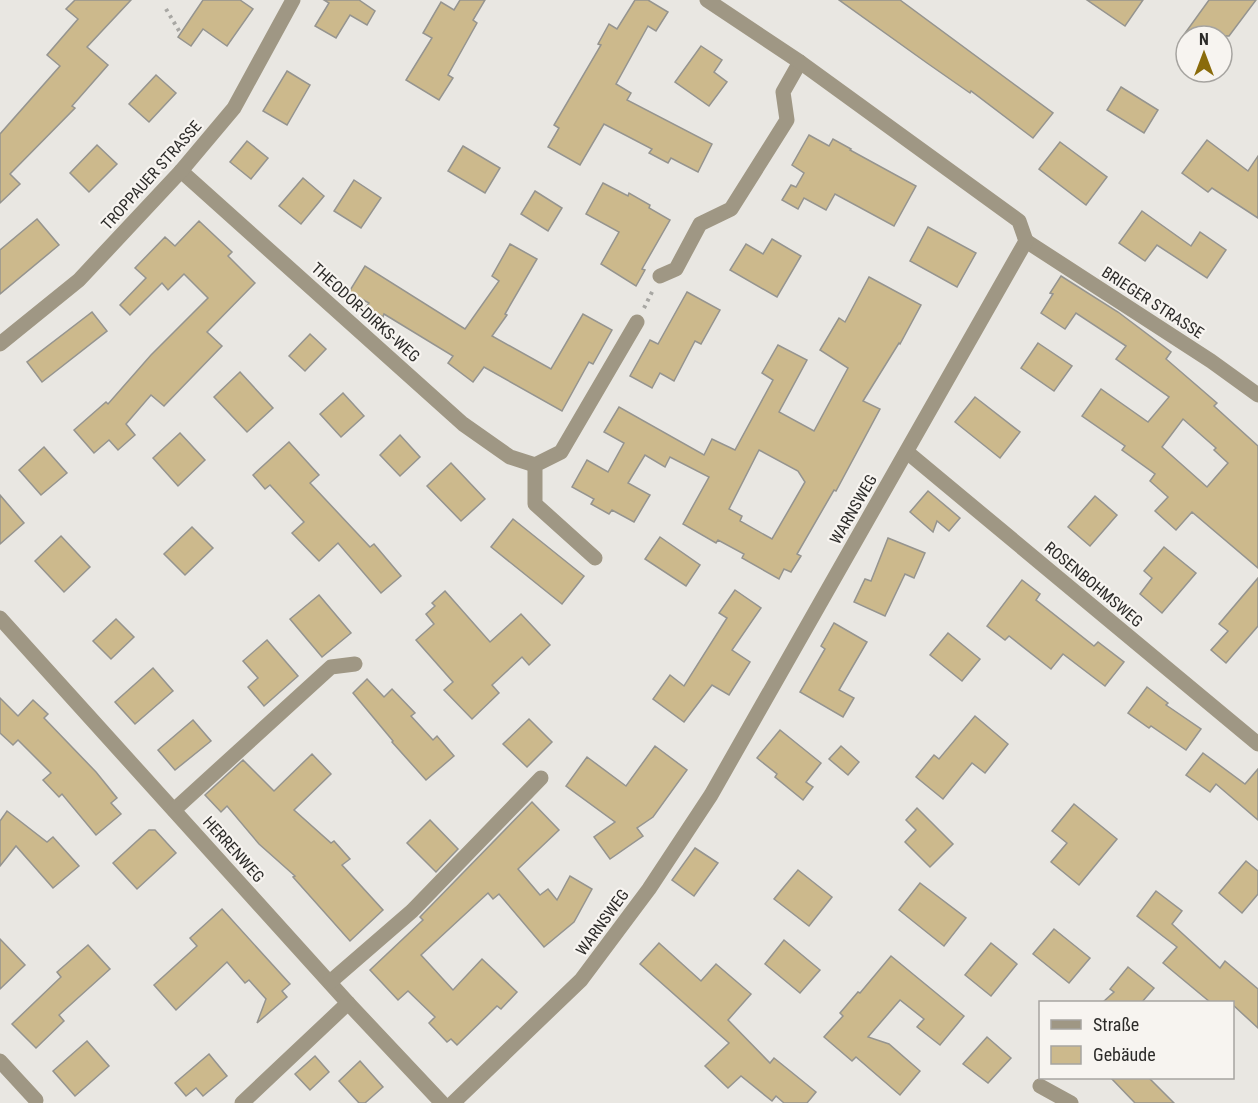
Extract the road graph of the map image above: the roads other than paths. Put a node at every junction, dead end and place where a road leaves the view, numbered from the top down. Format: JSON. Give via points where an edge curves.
{"nodes":[{"id":1,"x":293,"y":0,"type":"edge"},
{"id":2,"x":707,"y":0,"type":"edge"},
{"id":3,"x":800,"y":62,"type":"junction"},
{"id":4,"x":181,"y":171,"type":"junction"},
{"id":5,"x":1026,"y":241,"type":"junction"},
{"id":6,"x":660,"y":276,"type":"road end"},
{"id":7,"x":637,"y":322,"type":"road end"},
{"id":8,"x":0,"y":344,"type":"edge"},
{"id":9,"x":1258,"y":396,"type":"edge"},
{"id":10,"x":906,"y":452,"type":"junction"},
{"id":11,"x":535,"y":465,"type":"junction"},
{"id":12,"x":594,"y":558,"type":"dead end"},
{"id":13,"x":0,"y":618,"type":"edge"},
{"id":14,"x":355,"y":664,"type":"dead end"},
{"id":15,"x":1258,"y":744,"type":"edge"},
{"id":16,"x":542,"y":778,"type":"dead end"},
{"id":17,"x":174,"y":810,"type":"junction"},
{"id":18,"x":330,"y":982,"type":"junction"},
{"id":19,"x":348,"y":1003,"type":"junction"},
{"id":20,"x":0,"y":1061,"type":"edge"},
{"id":21,"x":1040,"y":1086,"type":"dead end"},
{"id":22,"x":36,"y":1100,"type":"dead end"},
{"id":23,"x":242,"y":1103,"type":"edge"},
{"id":24,"x":442,"y":1103,"type":"edge"},
{"id":25,"x":453,"y":1103,"type":"edge"},
{"id":26,"x":1071,"y":1103,"type":"edge"}],
"edges":[{"from":1,"to":4,"type":"street","name":"TROPPAUER STRASSE","via":[[234,108]]},
{"from":2,"to":3,"type":"street"},
{"from":3,"to":5,"type":"street","via":[[1019,221]]},
{"from":3,"to":6,"type":"street","via":[[783,92],[787,120],[731,209],[700,224],[676,269]]},
{"from":4,"to":8,"type":"street","name":"TROPPAUER STRASSE","via":[[80,280]]},
{"from":4,"to":11,"type":"street","name":"THEODOR-DIRKS-WEG","via":[[463,424],[510,457]]},
{"from":5,"to":9,"type":"street","name":"BRIEGER STRASSE","via":[[1192,348]]},
{"from":5,"to":10,"type":"street","name":"WARNSWEG"},
{"from":7,"to":11,"type":"street","via":[[561,452]]},
{"from":10,"to":15,"type":"street","name":"ROSENBOHMSWEG"},
{"from":10,"to":25,"type":"street","name":"WARNSWEG","via":[[711,795],[649,889],[581,980]]},
{"from":11,"to":12,"type":"street","via":[[535,504]]},
{"from":13,"to":17,"type":"street","name":"HERRENWEG"},
{"from":14,"to":17,"type":"street","via":[[332,668]]},
{"from":16,"to":18,"type":"street","via":[[412,911]]},
{"from":17,"to":18,"type":"street","name":"HERRENWEG"},
{"from":18,"to":19,"type":"street","name":"HERRENWEG"},
{"from":19,"to":23,"type":"street"},
{"from":19,"to":24,"type":"street","name":"HERRENWEG"},
{"from":20,"to":22,"type":"street"},
{"from":21,"to":26,"type":"street"}]}
